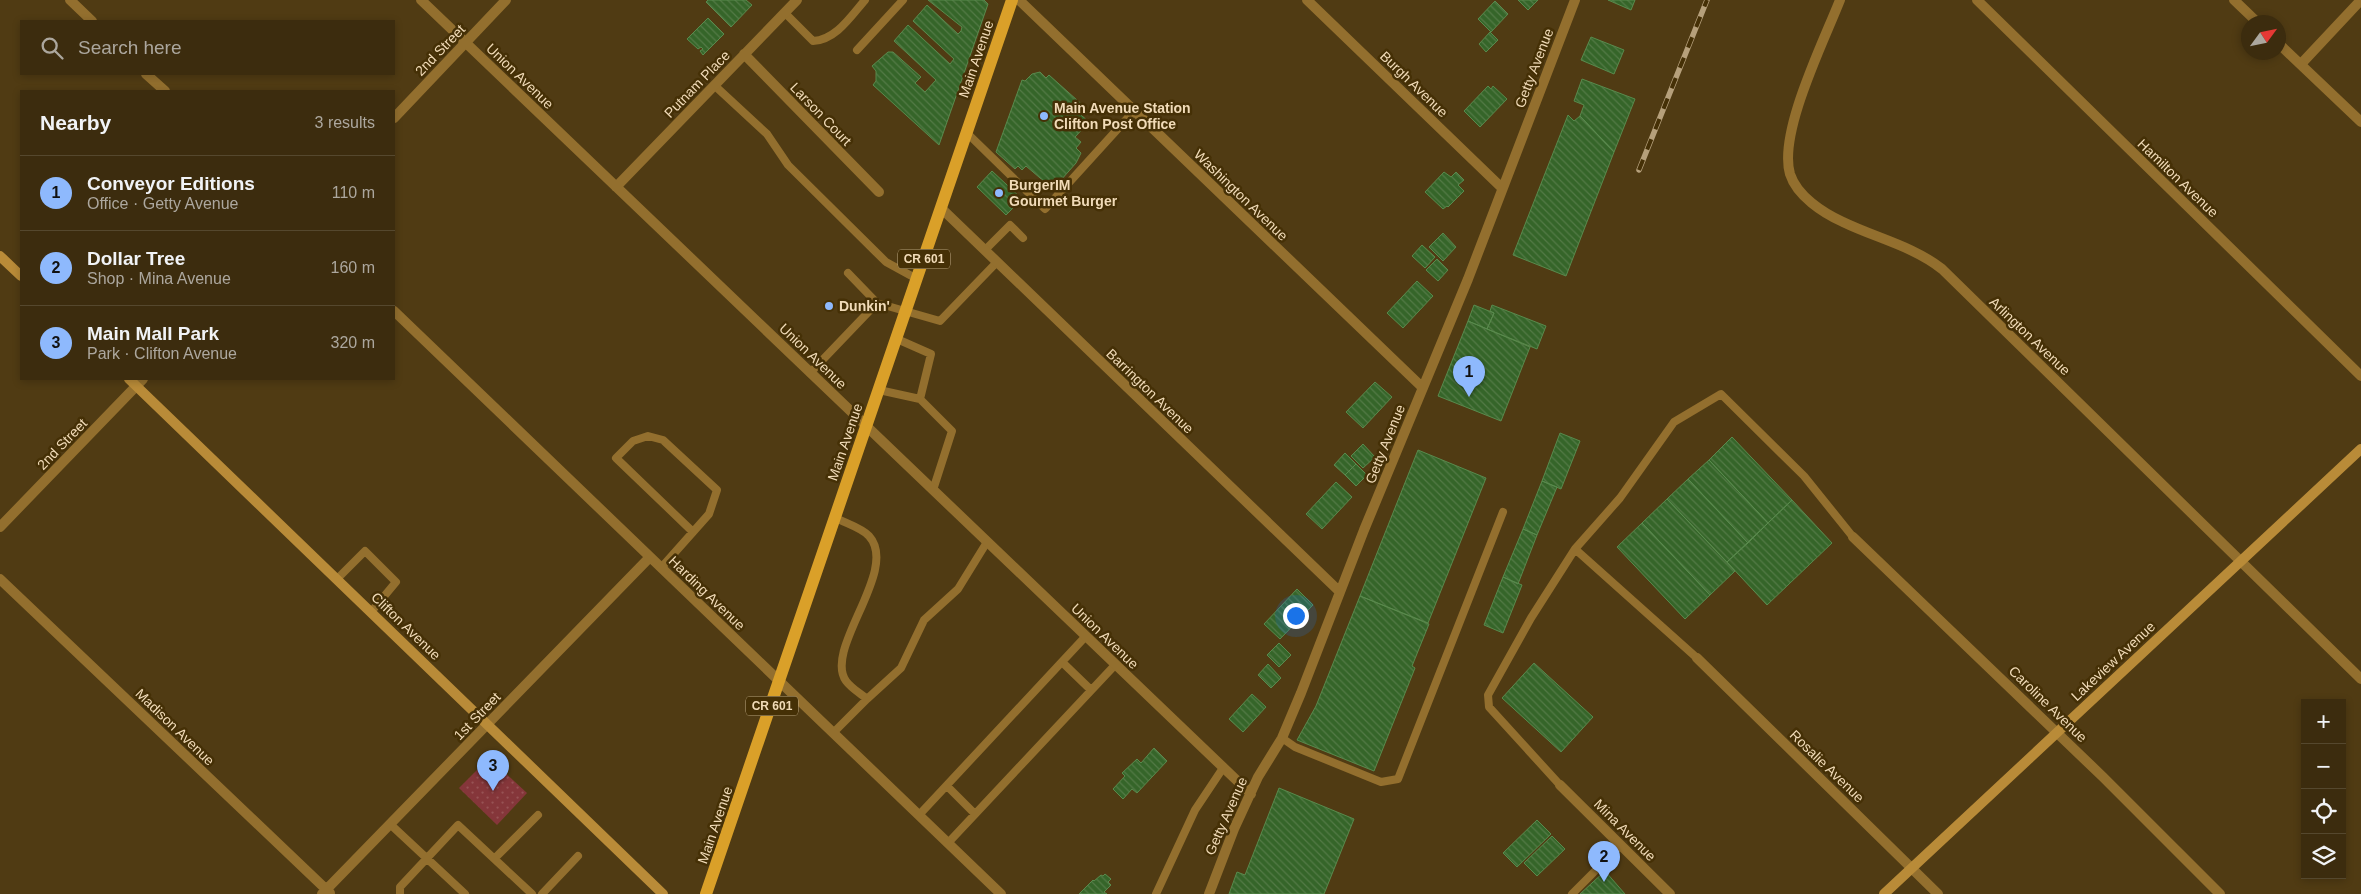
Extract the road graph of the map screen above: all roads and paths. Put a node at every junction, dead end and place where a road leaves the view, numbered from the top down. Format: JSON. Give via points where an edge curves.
{"nodes":[{"id":1,"x":70,"y":0,"type":"edge"},
{"id":2,"x":421,"y":0,"type":"edge"},
{"id":3,"x":506,"y":0,"type":"edge"},
{"id":4,"x":797,"y":0,"type":"edge"},
{"id":5,"x":864,"y":0,"type":"edge"},
{"id":6,"x":903,"y":0,"type":"edge"},
{"id":7,"x":1012,"y":0,"type":"edge"},
{"id":8,"x":1019,"y":0,"type":"edge"},
{"id":9,"x":1307,"y":0,"type":"edge"},
{"id":10,"x":1575,"y":0,"type":"edge"},
{"id":11,"x":1840,"y":0,"type":"edge"},
{"id":12,"x":1977,"y":0,"type":"edge"},
{"id":13,"x":2234,"y":0,"type":"edge"},
{"id":14,"x":2361,"y":0,"type":"edge"},
{"id":15,"x":785,"y":13,"type":"junction"},
{"id":16,"x":2250,"y":15,"type":"edge"},
{"id":17,"x":91,"y":20,"type":"edge"},
{"id":18,"x":466,"y":43,"type":"junction"},
{"id":19,"x":857,"y":50,"type":"dead end"},
{"id":20,"x":2286,"y":50,"type":"edge"},
{"id":21,"x":744,"y":54,"type":"junction"},
{"id":22,"x":2301,"y":64,"type":"junction"},
{"id":23,"x":147,"y":75,"type":"edge"},
{"id":24,"x":714,"y":85,"type":"junction"},
{"id":25,"x":164,"y":90,"type":"edge"},
{"id":26,"x":1134,"y":111,"type":"junction"},
{"id":27,"x":395,"y":117,"type":"edge"},
{"id":28,"x":2361,"y":122,"type":"edge"},
{"id":29,"x":967,"y":132,"type":"junction"},
{"id":30,"x":616,"y":186,"type":"junction"},
{"id":31,"x":1502,"y":188,"type":"junction"},
{"id":32,"x":879,"y":192,"type":"dead end"},
{"id":33,"x":941,"y":208,"type":"junction"},
{"id":34,"x":1023,"y":238,"type":"dead end"},
{"id":35,"x":985,"y":250,"type":"junction"},
{"id":36,"x":0,"y":256,"type":"edge"},
{"id":37,"x":997,"y":262,"type":"junction"},
{"id":38,"x":848,"y":274,"type":"dead end"},
{"id":39,"x":20,"y":275,"type":"edge"},
{"id":40,"x":917,"y":279,"type":"junction"},
{"id":41,"x":877,"y":303,"type":"junction"},
{"id":42,"x":395,"y":312,"type":"edge"},
{"id":43,"x":906,"y":312,"type":"junction"},
{"id":44,"x":896,"y":339,"type":"junction"},
{"id":45,"x":810,"y":373,"type":"junction"},
{"id":46,"x":2361,"y":376,"type":"edge"},
{"id":47,"x":136,"y":381,"type":"edge"},
{"id":48,"x":1422,"y":388,"type":"junction"},
{"id":49,"x":879,"y":390,"type":"junction"},
{"id":50,"x":920,"y":399,"type":"junction"},
{"id":51,"x":867,"y":427,"type":"junction"},
{"id":52,"x":2361,"y":449,"type":"edge"},
{"id":53,"x":933,"y":490,"type":"junction"},
{"id":54,"x":1503,"y":512,"type":"dead end"},
{"id":55,"x":836,"y":518,"type":"junction"},
{"id":56,"x":0,"y":528,"type":"edge"},
{"id":57,"x":693,"y":532,"type":"junction"},
{"id":58,"x":1853,"y":538,"type":"joint"},
{"id":59,"x":987,"y":542,"type":"junction"},
{"id":60,"x":1575,"y":549,"type":"junction"},
{"id":61,"x":650,"y":557,"type":"junction"},
{"id":62,"x":2241,"y":561,"type":"junction"},
{"id":63,"x":661,"y":568,"type":"junction"},
{"id":64,"x":0,"y":579,"type":"edge"},
{"id":65,"x":337,"y":579,"type":"junction"},
{"id":66,"x":1340,"y":592,"type":"junction"},
{"id":67,"x":371,"y":612,"type":"junction"},
{"id":68,"x":1086,"y":636,"type":"junction"},
{"id":69,"x":1697,"y":658,"type":"joint"},
{"id":70,"x":1062,"y":662,"type":"junction"},
{"id":71,"x":1115,"y":665,"type":"junction"},
{"id":72,"x":2361,"y":679,"type":"edge"},
{"id":73,"x":780,"y":682,"type":"junction"},
{"id":74,"x":1091,"y":690,"type":"junction"},
{"id":75,"x":867,"y":699,"type":"junction"},
{"id":76,"x":488,"y":724,"type":"junction"},
{"id":77,"x":833,"y":732,"type":"junction"},
{"id":78,"x":2057,"y":732,"type":"junction"},
{"id":79,"x":1282,"y":738,"type":"junction"},
{"id":80,"x":1223,"y":768,"type":"junction"},
{"id":81,"x":1560,"y":785,"type":"joint"},
{"id":82,"x":946,"y":786,"type":"junction"},
{"id":83,"x":1250,"y":794,"type":"junction"},
{"id":84,"x":538,"y":814,"type":"dead end"},
{"id":85,"x":975,"y":814,"type":"junction"},
{"id":86,"x":919,"y":815,"type":"junction"},
{"id":87,"x":390,"y":824,"type":"junction"},
{"id":88,"x":948,"y":843,"type":"junction"},
{"id":89,"x":1621,"y":845,"type":"junction"},
{"id":90,"x":578,"y":856,"type":"dead end"},
{"id":91,"x":426,"y":858,"type":"junction"},
{"id":92,"x":495,"y":858,"type":"junction"},
{"id":93,"x":1912,"y":868,"type":"junction"},
{"id":94,"x":326,"y":893,"type":"edge"},
{"id":95,"x":400,"y":894,"type":"edge"},
{"id":96,"x":465,"y":894,"type":"edge"},
{"id":97,"x":532,"y":894,"type":"edge"},
{"id":98,"x":542,"y":894,"type":"edge"},
{"id":99,"x":664,"y":894,"type":"edge"},
{"id":100,"x":706,"y":894,"type":"edge"},
{"id":101,"x":1001,"y":894,"type":"edge"},
{"id":102,"x":1156,"y":894,"type":"edge"},
{"id":103,"x":1209,"y":894,"type":"edge"},
{"id":104,"x":1572,"y":894,"type":"edge"},
{"id":105,"x":1670,"y":894,"type":"edge"},
{"id":106,"x":1884,"y":894,"type":"edge"},
{"id":107,"x":1938,"y":894,"type":"edge"},
{"id":108,"x":2220,"y":894,"type":"edge"}],
"edges":[{"from":1,"to":17,"type":"street"},
{"from":2,"to":18,"type":"street","name":"Union Avenue"},
{"from":3,"to":18,"type":"street","name":"2nd Street"},
{"from":4,"to":15,"type":"street","name":"Putnam Place"},
{"from":5,"to":15,"type":"lane","via":[[841,27],[823,41],[813,41]]},
{"from":6,"to":19,"type":"lane"},
{"from":7,"to":29,"type":"main road","name":"Main Avenue","number":"CR 601"},
{"from":8,"to":26,"type":"street","name":"Washington Avenue"},
{"from":9,"to":31,"type":"street","name":"Burgh Avenue"},
{"from":10,"to":31,"type":"street","name":"Getty Avenue"},
{"from":11,"to":62,"type":"street","name":"Arlington Avenue","via":[[1790,129],[1791,175],[1802,192],[1833,218],[1925,256],[1942,269]]},
{"from":12,"to":46,"type":"street","name":"Hamilton Avenue"},
{"from":13,"to":16,"type":"street"},
{"from":14,"to":22,"type":"street"},
{"from":15,"to":21,"type":"street","name":"Putnam Place"},
{"from":18,"to":27,"type":"street","name":"2nd Street"},
{"from":18,"to":30,"type":"street","name":"Union Avenue"},
{"from":20,"to":22,"type":"street"},
{"from":21,"to":24,"type":"street","name":"Putnam Place"},
{"from":21,"to":32,"type":"street","name":"Larson Court"},
{"from":22,"to":28,"type":"street"},
{"from":23,"to":25,"type":"street"},
{"from":24,"to":30,"type":"street","name":"Putnam Place"},
{"from":24,"to":40,"type":"lane","via":[[767,134],[788,165],[886,262]]},
{"from":26,"to":29,"type":"lane","via":[[1045,209]]},
{"from":26,"to":48,"type":"street","name":"Washington Avenue"},
{"from":29,"to":33,"type":"main road","name":"Main Avenue","number":"CR 601"},
{"from":30,"to":45,"type":"street","name":"Union Avenue"},
{"from":31,"to":48,"type":"street","name":"Getty Avenue"},
{"from":33,"to":35,"type":"street","name":"Barrington Avenue"},
{"from":33,"to":40,"type":"main road","name":"Main Avenue","number":"CR 601"},
{"from":34,"to":35,"type":"lane","via":[[1010,225]]},
{"from":35,"to":37,"type":"street","name":"Barrington Avenue"},
{"from":36,"to":39,"type":"main road"},
{"from":37,"to":43,"type":"lane","via":[[940,321]]},
{"from":37,"to":66,"type":"street","name":"Barrington Avenue"},
{"from":38,"to":41,"type":"lane"},
{"from":40,"to":43,"type":"main road","name":"Main Avenue","number":"CR 601"},
{"from":41,"to":43,"type":"lane"},
{"from":41,"to":45,"type":"lane"},
{"from":42,"to":61,"type":"street","name":"Harding Avenue"},
{"from":43,"to":44,"type":"main road","name":"Main Avenue","number":"CR 601"},
{"from":44,"to":49,"type":"main road","name":"Main Avenue","number":"CR 601"},
{"from":44,"to":50,"type":"lane","via":[[931,354]]},
{"from":45,"to":51,"type":"street","name":"Union Avenue"},
{"from":47,"to":56,"type":"street","name":"2nd Street"},
{"from":47,"to":65,"type":"main road","name":"Clifton Avenue"},
{"from":48,"to":66,"type":"street","name":"Getty Avenue"},
{"from":49,"to":50,"type":"lane"},
{"from":49,"to":51,"type":"main road","name":"Main Avenue","number":"CR 601"},
{"from":50,"to":53,"type":"lane","via":[[952,431]]},
{"from":51,"to":53,"type":"street","name":"Union Avenue"},
{"from":51,"to":55,"type":"main road","name":"Main Avenue","number":"CR 601"},
{"from":52,"to":62,"type":"main road","name":"Lakeview Avenue"},
{"from":53,"to":59,"type":"street","name":"Union Avenue"},
{"from":54,"to":79,"type":"lane","via":[[1398,779],[1380,782],[1295,747]]},
{"from":55,"to":73,"type":"main road","name":"Main Avenue","number":"CR 601"},
{"from":55,"to":75,"type":"lane","via":[[869,535],[877,549],[876,570],[841,661],[846,681]]},
{"from":57,"to":57,"type":"lane","via":[[709,514],[717,490],[664,440],[648,436],[633,441],[616,458]]},
{"from":57,"to":63,"type":"lane"},
{"from":58,"to":60,"type":"lane","via":[[1804,476],[1721,394],[1674,422],[1620,498]]},
{"from":58,"to":78,"type":"street","name":"Caroline Avenue"},
{"from":59,"to":68,"type":"street","name":"Union Avenue"},
{"from":59,"to":75,"type":"lane","via":[[958,589],[924,620],[900,668]]},
{"from":60,"to":69,"type":"lane"},
{"from":60,"to":81,"type":"lane","via":[[1488,695],[1489,707]]},
{"from":61,"to":63,"type":"street","name":"Harding Avenue"},
{"from":61,"to":76,"type":"street","name":"1st Street"},
{"from":62,"to":72,"type":"street","name":"Arlington Avenue"},
{"from":62,"to":78,"type":"main road","name":"Lakeview Avenue"},
{"from":63,"to":73,"type":"street","name":"Harding Avenue"},
{"from":64,"to":94,"type":"street","name":"Madison Avenue"},
{"from":65,"to":67,"type":"main road","name":"Clifton Avenue"},
{"from":65,"to":67,"type":"lane","via":[[365,551],[396,582]]},
{"from":66,"to":79,"type":"street","name":"Getty Avenue"},
{"from":67,"to":76,"type":"main road","name":"Clifton Avenue"},
{"from":68,"to":70,"type":"lane"},
{"from":68,"to":71,"type":"street","name":"Union Avenue"},
{"from":69,"to":93,"type":"street","name":"Rosalie Avenue"},
{"from":70,"to":74,"type":"lane"},
{"from":70,"to":82,"type":"lane"},
{"from":71,"to":74,"type":"lane"},
{"from":71,"to":80,"type":"street","name":"Union Avenue"},
{"from":73,"to":77,"type":"street","name":"Harding Avenue"},
{"from":73,"to":100,"type":"main road","name":"Main Avenue","number":"CR 601"},
{"from":74,"to":85,"type":"lane"},
{"from":75,"to":77,"type":"lane"},
{"from":76,"to":87,"type":"street","name":"1st Street"},
{"from":76,"to":99,"type":"main road","name":"Clifton Avenue"},
{"from":77,"to":86,"type":"street","name":"Harding Avenue"},
{"from":78,"to":93,"type":"main road","name":"Lakeview Avenue"},
{"from":78,"to":108,"type":"street","name":"Caroline Avenue"},
{"from":79,"to":83,"type":"street","name":"Getty Avenue"},
{"from":80,"to":83,"type":"street","name":"Union Avenue"},
{"from":80,"to":102,"type":"lane","via":[[1195,810]]},
{"from":81,"to":89,"type":"street","name":"Mina Avenue"},
{"from":82,"to":85,"type":"lane"},
{"from":82,"to":86,"type":"lane"},
{"from":83,"to":103,"type":"street","name":"Getty Avenue"},
{"from":84,"to":92,"type":"lane"},
{"from":85,"to":88,"type":"lane"},
{"from":86,"to":88,"type":"street","name":"Harding Avenue"},
{"from":87,"to":91,"type":"lane"},
{"from":87,"to":94,"type":"street","name":"1st Street"},
{"from":88,"to":101,"type":"street","name":"Harding Avenue"},
{"from":89,"to":104,"type":"lane"},
{"from":89,"to":105,"type":"street","name":"Mina Avenue"},
{"from":90,"to":98,"type":"lane"},
{"from":91,"to":92,"type":"lane","via":[[456,826],[461,825]]},
{"from":91,"to":95,"type":"lane","via":[[400,887]]},
{"from":91,"to":96,"type":"lane"},
{"from":92,"to":97,"type":"lane"},
{"from":93,"to":106,"type":"main road","name":"Lakeview Avenue"},
{"from":93,"to":107,"type":"street","name":"Rosalie Avenue"}]}
